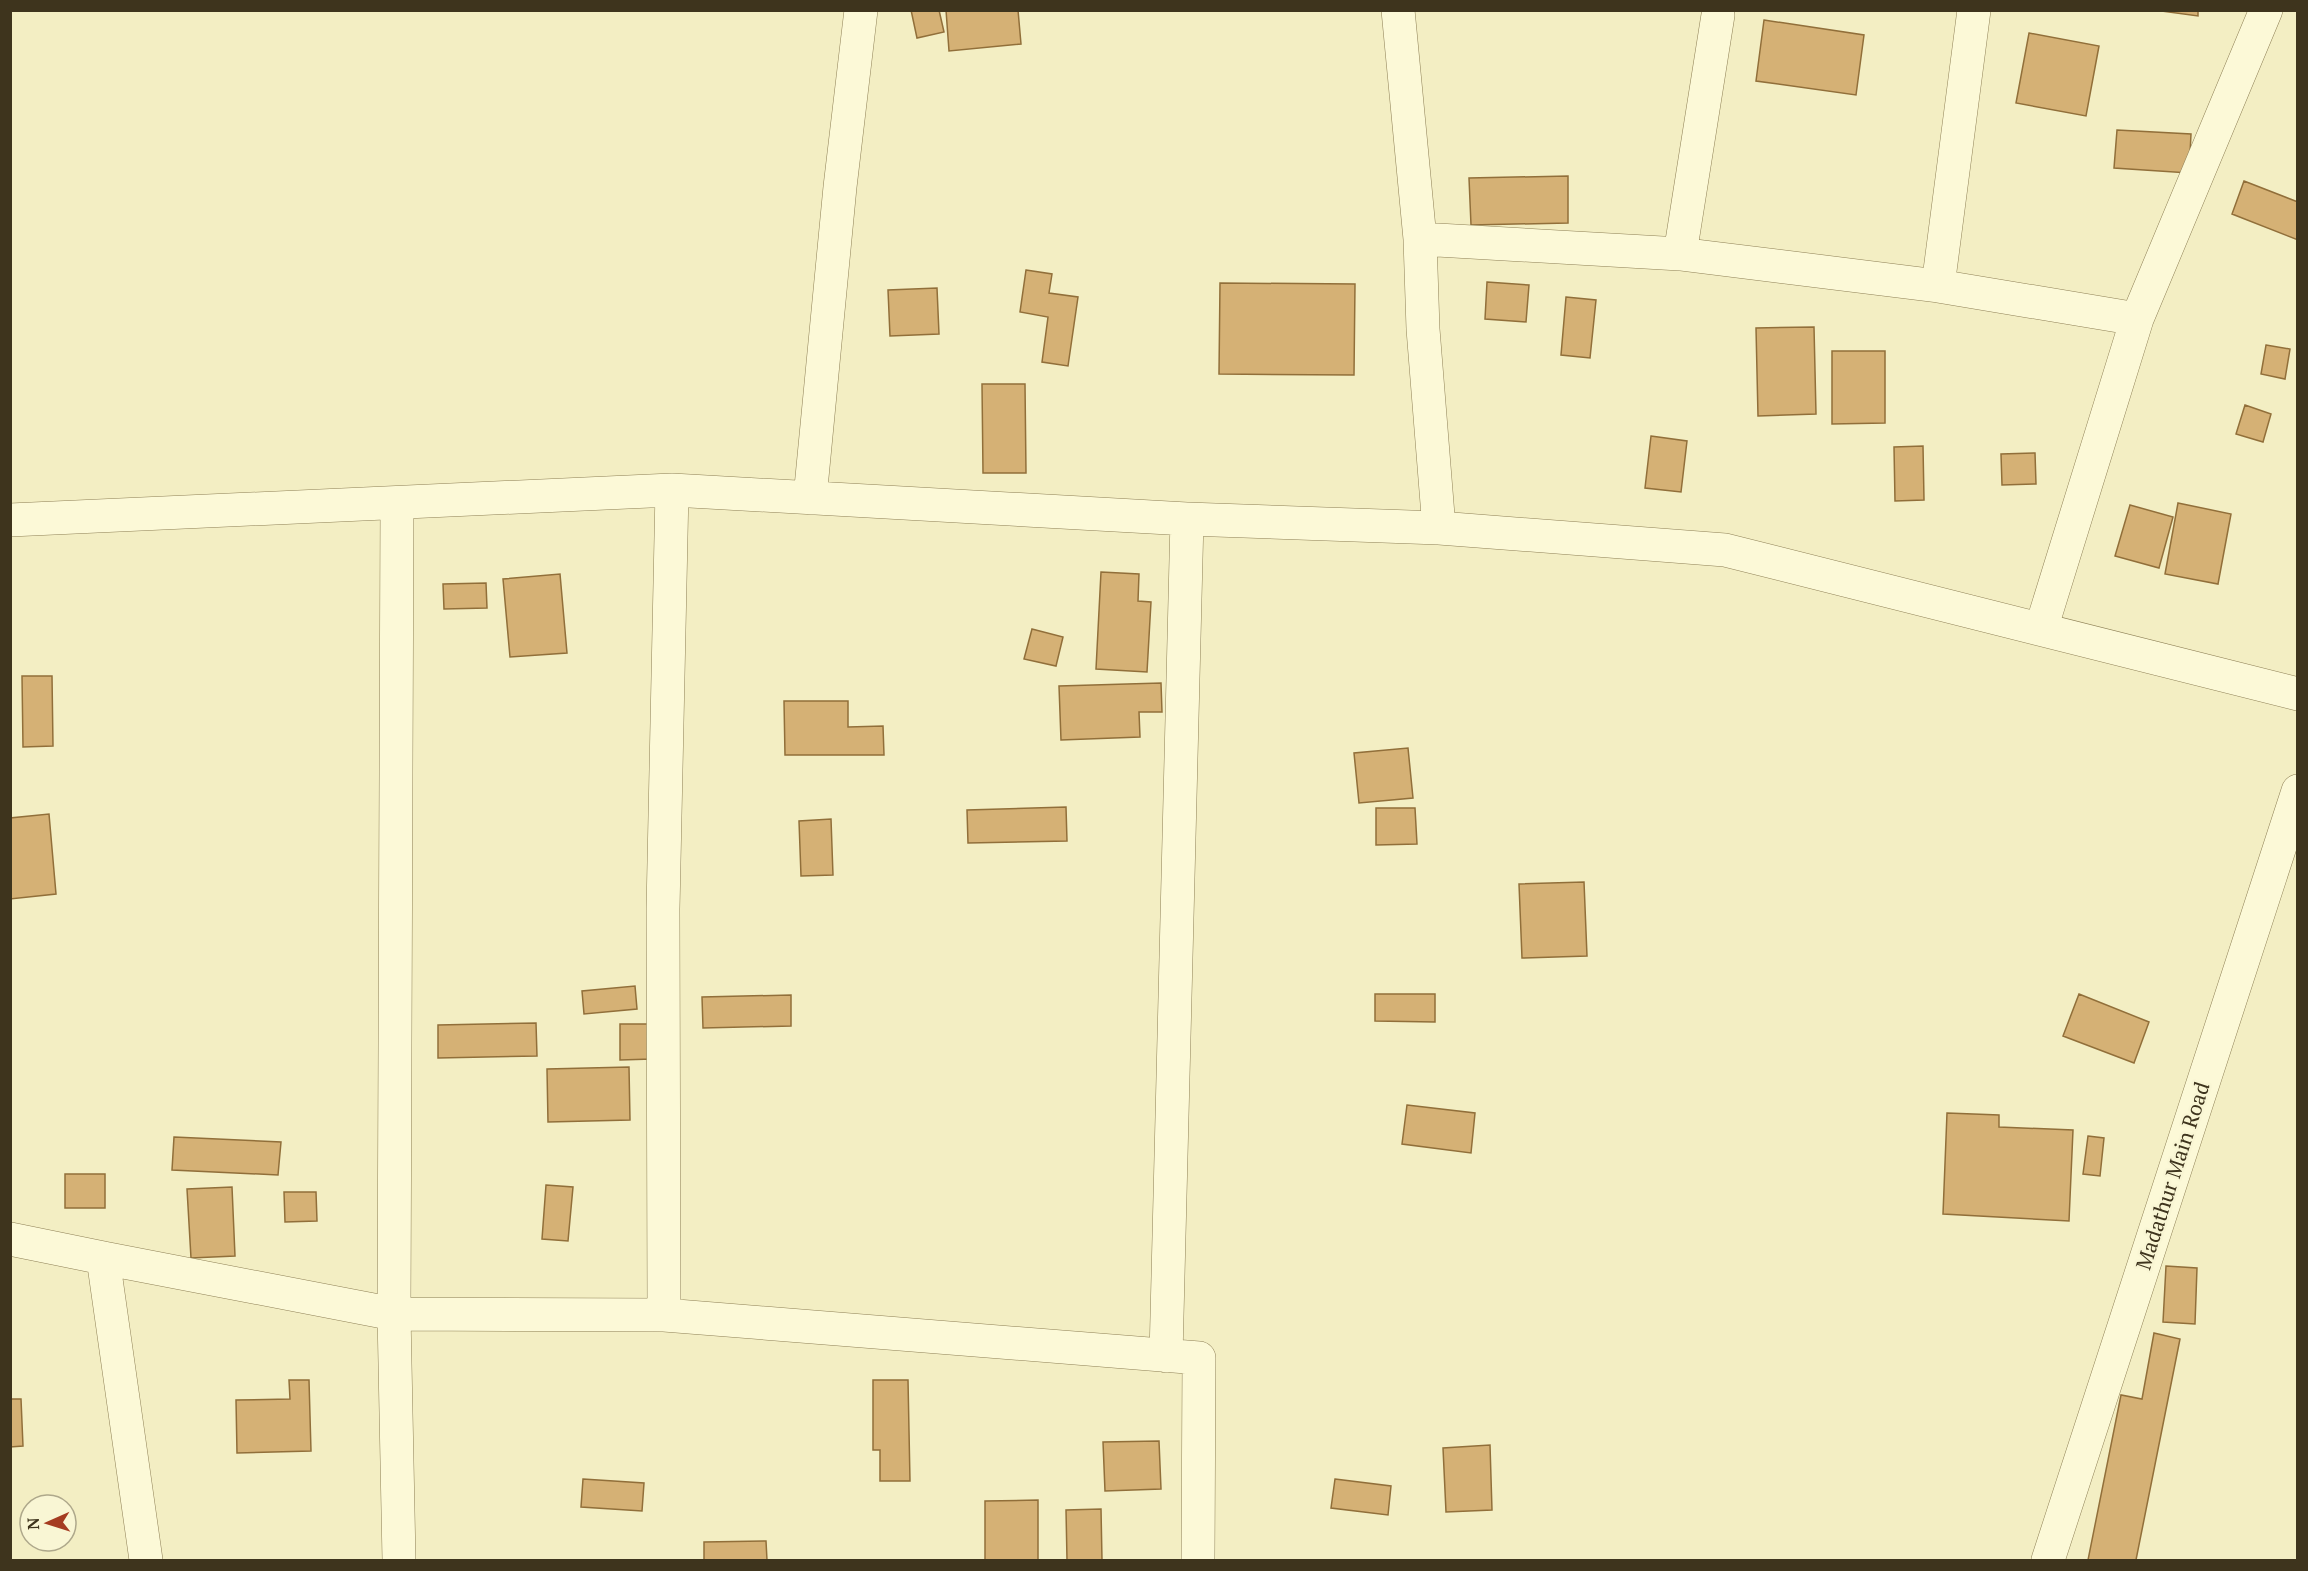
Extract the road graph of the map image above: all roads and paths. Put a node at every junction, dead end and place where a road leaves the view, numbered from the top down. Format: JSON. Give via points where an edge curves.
{"nodes":[{"id":1,"x":861,"y":10,"type":"edge"},
{"id":2,"x":1398,"y":10,"type":"edge"},
{"id":3,"x":1974,"y":10,"type":"edge"},
{"id":4,"x":2266,"y":10,"type":"edge"},
{"id":5,"x":1718,"y":15,"type":"dead end"},
{"id":6,"x":1420,"y":239,"type":"junction"},
{"id":7,"x":1680,"y":254,"type":"junction"},
{"id":8,"x":1938,"y":286,"type":"junction"},
{"id":9,"x":2137,"y":318,"type":"junction"},
{"id":10,"x":672,"y":490,"type":"junction"},
{"id":11,"x":810,"y":498,"type":"junction"},
{"id":12,"x":397,"y":503,"type":"junction"},
{"id":13,"x":1187,"y":519,"type":"junction"},
{"id":14,"x":10,"y":520,"type":"edge"},
{"id":15,"x":1439,"y":528,"type":"junction"},
{"id":16,"x":2041,"y":629,"type":"junction"},
{"id":17,"x":2298,"y":694,"type":"edge"},
{"id":18,"x":2298,"y":791,"type":"edge"},
{"id":19,"x":10,"y":1239,"type":"edge"},
{"id":20,"x":103,"y":1258,"type":"junction"},
{"id":21,"x":394,"y":1314,"type":"junction"},
{"id":22,"x":664,"y":1315,"type":"junction"},
{"id":23,"x":1166,"y":1356,"type":"junction"},
{"id":24,"x":146,"y":1560,"type":"edge"},
{"id":25,"x":399,"y":1560,"type":"edge"},
{"id":26,"x":1198,"y":1560,"type":"edge"},
{"id":27,"x":2048,"y":1560,"type":"edge"}],
"edges":[{"from":1,"to":11,"type":"street"},
{"from":2,"to":6,"type":"street"},
{"from":3,"to":8,"type":"street"},
{"from":4,"to":9,"type":"street"},
{"from":5,"to":7,"type":"street"},
{"from":6,"to":7,"type":"street"},
{"from":6,"to":15,"type":"street"},
{"from":7,"to":8,"type":"street"},
{"from":8,"to":9,"type":"street"},
{"from":9,"to":16,"type":"street"},
{"from":10,"to":11,"type":"street"},
{"from":10,"to":12,"type":"street"},
{"from":10,"to":22,"type":"street","via":[[663,909]]},
{"from":11,"to":13,"type":"street"},
{"from":12,"to":14,"type":"street"},
{"from":12,"to":21,"type":"street"},
{"from":13,"to":15,"type":"street"},
{"from":13,"to":23,"type":"street"},
{"from":15,"to":16,"type":"street","via":[[1725,550]]},
{"from":16,"to":17,"type":"street"},
{"from":18,"to":27,"type":"street","name":"Madathur Main Road"},
{"from":19,"to":20,"type":"street"},
{"from":20,"to":21,"type":"street"},
{"from":20,"to":24,"type":"street"},
{"from":21,"to":22,"type":"street"},
{"from":21,"to":25,"type":"street"},
{"from":22,"to":23,"type":"street"},
{"from":23,"to":26,"type":"street","via":[[1199,1358]]}]}
